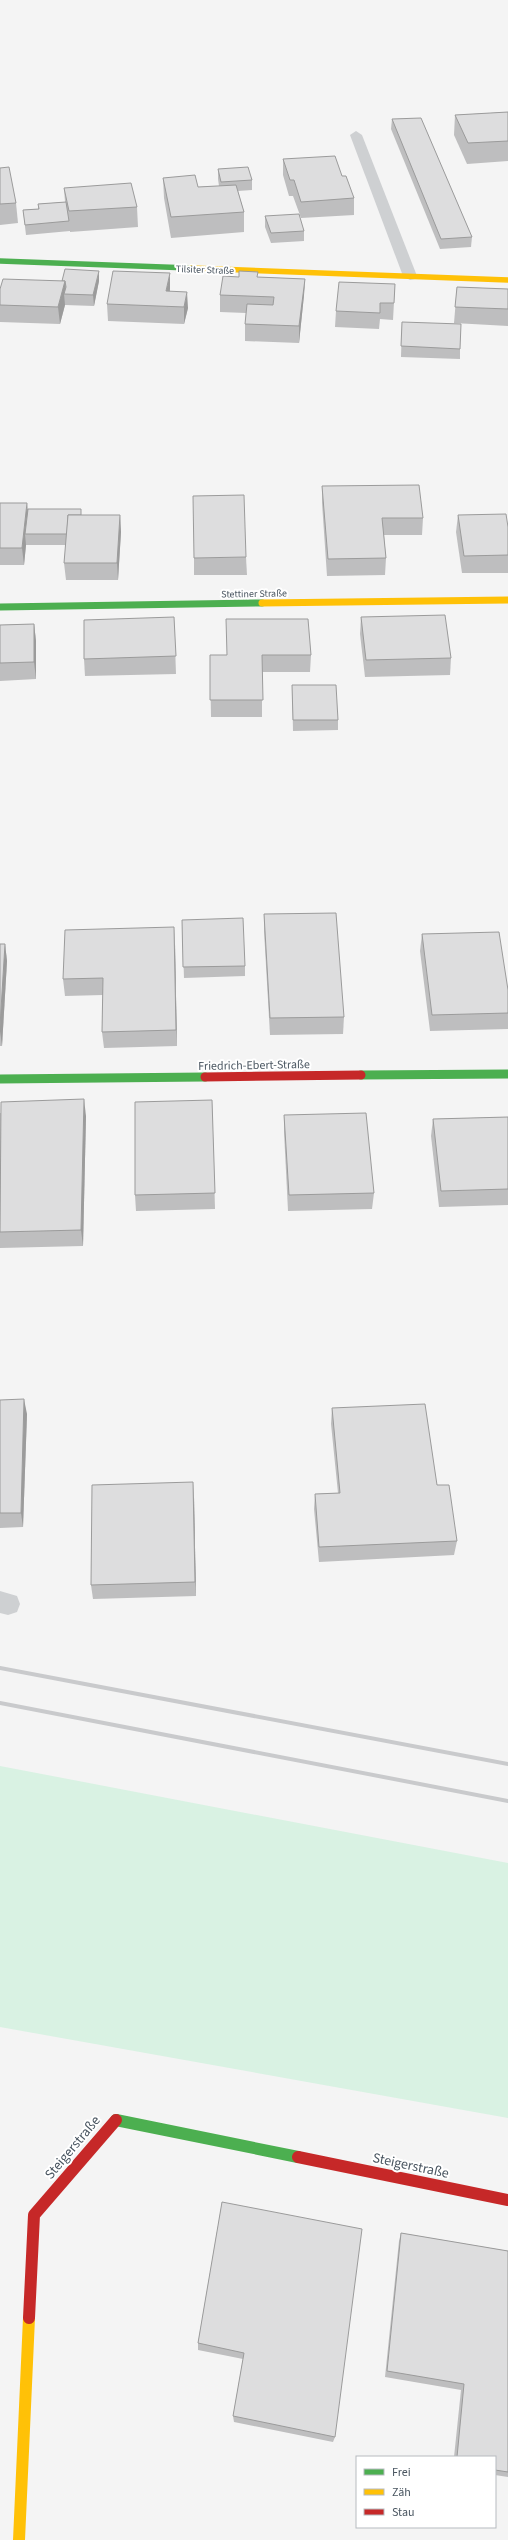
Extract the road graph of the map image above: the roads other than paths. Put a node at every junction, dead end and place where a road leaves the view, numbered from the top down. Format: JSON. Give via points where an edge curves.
{"nodes":[{"id":1,"x":356,"y":135,"type":"dead end"},
{"id":2,"x":0,"y":261,"type":"edge"},
{"id":3,"x":410,"y":276,"type":"junction"},
{"id":4,"x":508,"y":280,"type":"edge"},
{"id":5,"x":508,"y":600,"type":"edge"},
{"id":6,"x":0,"y":607,"type":"edge"},
{"id":7,"x":508,"y":1074,"type":"edge"},
{"id":8,"x":0,"y":1079,"type":"edge"},
{"id":9,"x":508,"y":2200,"type":"edge"},
{"id":10,"x":19,"y":2540,"type":"edge"}],
"edges":[{"from":1,"to":3,"type":"street"},
{"from":2,"to":3,"type":"street","name":"Tilsiter Straße"},
{"from":3,"to":4,"type":"street","name":"Tilsiter Straße"},
{"from":5,"to":6,"type":"street","name":"Stettiner Straße"},
{"from":7,"to":8,"type":"street","name":"Friedrich-Ebert-Straße"},
{"from":9,"to":10,"type":"street","name":"Steigerstraße","via":[[114,2120],[34,2215]]}]}
